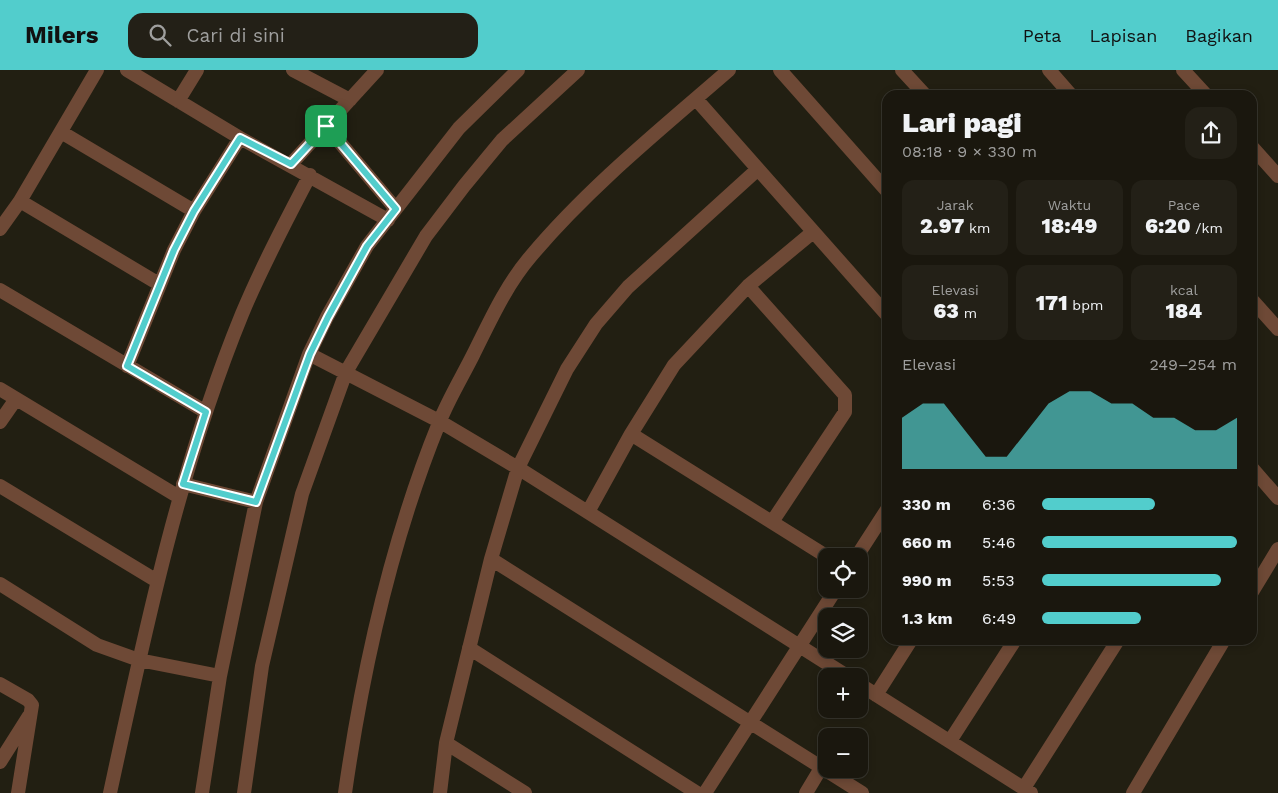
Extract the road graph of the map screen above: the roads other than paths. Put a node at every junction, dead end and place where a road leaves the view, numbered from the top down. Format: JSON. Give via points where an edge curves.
{"nodes":[{"id":1,"x":97,"y":70,"type":"edge"},
{"id":2,"x":127,"y":70,"type":"edge"},
{"id":3,"x":197,"y":70,"type":"edge"},
{"id":4,"x":293,"y":70,"type":"edge"},
{"id":5,"x":378,"y":70,"type":"edge"},
{"id":6,"x":518,"y":70,"type":"edge"},
{"id":7,"x":578,"y":70,"type":"edge"},
{"id":8,"x":729,"y":70,"type":"edge"},
{"id":9,"x":780,"y":70,"type":"edge"},
{"id":10,"x":902,"y":70,"type":"edge"},
{"id":11,"x":1049,"y":70,"type":"edge"},
{"id":12,"x":1183,"y":70,"type":"edge"},
{"id":13,"x":920,"y":90,"type":"edge"},
{"id":14,"x":1067,"y":90,"type":"edge"},
{"id":15,"x":1201,"y":90,"type":"edge"},
{"id":16,"x":696,"y":99,"type":"junction"},
{"id":17,"x":350,"y":100,"type":"junction"},
{"id":18,"x":178,"y":101,"type":"junction"},
{"id":19,"x":326,"y":126,"type":"junction"},
{"id":20,"x":61,"y":132,"type":"junction"},
{"id":21,"x":240,"y":138,"type":"junction"},
{"id":22,"x":1257,"y":153,"type":"edge"},
{"id":23,"x":291,"y":164,"type":"junction"},
{"id":24,"x":758,"y":169,"type":"junction"},
{"id":25,"x":310,"y":175,"type":"junction"},
{"id":26,"x":1278,"y":176,"type":"edge"},
{"id":27,"x":882,"y":185,"type":"edge"},
{"id":28,"x":20,"y":201,"type":"junction"},
{"id":29,"x":194,"y":211,"type":"junction"},
{"id":30,"x":392,"y":214,"type":"junction"},
{"id":31,"x":0,"y":229,"type":"edge"},
{"id":32,"x":813,"y":232,"type":"junction"},
{"id":33,"x":159,"y":284,"type":"junction"},
{"id":34,"x":748,"y":286,"type":"junction"},
{"id":35,"x":0,"y":290,"type":"edge"},
{"id":36,"x":1257,"y":306,"type":"edge"},
{"id":37,"x":882,"y":309,"type":"edge"},
{"id":38,"x":1278,"y":329,"type":"edge"},
{"id":39,"x":313,"y":357,"type":"junction"},
{"id":40,"x":127,"y":366,"type":"junction"},
{"id":41,"x":342,"y":370,"type":"junction"},
{"id":42,"x":0,"y":389,"type":"edge"},
{"id":43,"x":16,"y":399,"type":"junction"},
{"id":44,"x":206,"y":412,"type":"junction"},
{"id":45,"x":439,"y":421,"type":"junction"},
{"id":46,"x":0,"y":422,"type":"edge"},
{"id":47,"x":631,"y":434,"type":"junction"},
{"id":48,"x":518,"y":468,"type":"junction"},
{"id":49,"x":1257,"y":474,"type":"edge"},
{"id":50,"x":0,"y":486,"type":"edge"},
{"id":51,"x":181,"y":490,"type":"junction"},
{"id":52,"x":1278,"y":498,"type":"edge"},
{"id":53,"x":256,"y":502,"type":"junction"},
{"id":54,"x":588,"y":512,"type":"junction"},
{"id":55,"x":882,"y":517,"type":"edge"},
{"id":56,"x":772,"y":522,"type":"junction"},
{"id":57,"x":862,"y":548,"type":"edge"},
{"id":58,"x":1278,"y":549,"type":"edge"},
{"id":59,"x":818,"y":551,"type":"edge"},
{"id":60,"x":491,"y":559,"type":"junction"},
{"id":61,"x":157,"y":581,"type":"junction"},
{"id":62,"x":0,"y":584,"type":"edge"},
{"id":63,"x":1257,"y":584,"type":"edge"},
{"id":64,"x":830,"y":598,"type":"edge"},
{"id":65,"x":908,"y":645,"type":"edge"},
{"id":66,"x":1011,"y":645,"type":"edge"},
{"id":67,"x":1115,"y":645,"type":"edge"},
{"id":68,"x":1221,"y":645,"type":"edge"},
{"id":69,"x":799,"y":646,"type":"junction"},
{"id":70,"x":469,"y":648,"type":"junction"},
{"id":71,"x":139,"y":660,"type":"junction"},
{"id":72,"x":834,"y":668,"type":"edge"},
{"id":73,"x":220,"y":676,"type":"junction"},
{"id":74,"x":0,"y":684,"type":"edge"},
{"id":75,"x":868,"y":690,"type":"edge"},
{"id":76,"x":876,"y":695,"type":"junction"},
{"id":77,"x":32,"y":711,"type":"junction"},
{"id":78,"x":750,"y":722,"type":"junction"},
{"id":79,"x":950,"y":741,"type":"junction"},
{"id":80,"x":446,"y":743,"type":"junction"},
{"id":81,"x":0,"y":762,"type":"edge"},
{"id":82,"x":818,"y":766,"type":"edge"},
{"id":83,"x":818,"y":773,"type":"edge"},
{"id":84,"x":837,"y":778,"type":"edge"},
{"id":85,"x":1028,"y":791,"type":"edge"},
{"id":86,"x":18,"y":793,"type":"edge"},
{"id":87,"x":110,"y":793,"type":"edge"},
{"id":88,"x":202,"y":793,"type":"edge"},
{"id":89,"x":244,"y":793,"type":"edge"},
{"id":90,"x":345,"y":793,"type":"edge"},
{"id":91,"x":440,"y":793,"type":"edge"},
{"id":92,"x":525,"y":793,"type":"edge"},
{"id":93,"x":697,"y":793,"type":"edge"},
{"id":94,"x":705,"y":793,"type":"edge"},
{"id":95,"x":806,"y":793,"type":"edge"},
{"id":96,"x":862,"y":793,"type":"edge"},
{"id":97,"x":1133,"y":793,"type":"edge"}],
"edges":[{"from":1,"to":20,"type":"street"},
{"from":2,"to":18,"type":"street"},
{"from":3,"to":18,"type":"street"},
{"from":4,"to":17,"type":"street"},
{"from":5,"to":17,"type":"street"},
{"from":6,"to":30,"type":"street","via":[[459,128]]},
{"from":7,"to":41,"type":"street","via":[[502,140],[464,186],[426,236]]},
{"from":8,"to":16,"type":"street"},
{"from":9,"to":27,"type":"street"},
{"from":10,"to":13,"type":"street"},
{"from":11,"to":14,"type":"street"},
{"from":12,"to":15,"type":"street"},
{"from":16,"to":24,"type":"street"},
{"from":16,"to":45,"type":"street","via":[[565,218],[530,257],[502,298]]},
{"from":17,"to":19,"type":"street"},
{"from":18,"to":21,"type":"street"},
{"from":19,"to":23,"type":"street"},
{"from":19,"to":30,"type":"street"},
{"from":20,"to":28,"type":"street"},
{"from":20,"to":29,"type":"street"},
{"from":21,"to":23,"type":"street"},
{"from":21,"to":29,"type":"street"},
{"from":22,"to":26,"type":"street"},
{"from":23,"to":25,"type":"street"},
{"from":24,"to":32,"type":"street"},
{"from":24,"to":48,"type":"street","via":[[661,255],[596,324],[567,369]]},
{"from":25,"to":30,"type":"street"},
{"from":25,"to":44,"type":"street","via":[[267,258]]},
{"from":28,"to":31,"type":"street"},
{"from":28,"to":33,"type":"street"},
{"from":29,"to":33,"type":"street"},
{"from":30,"to":39,"type":"street","via":[[367,246],[350,276]]},
{"from":32,"to":34,"type":"street"},
{"from":32,"to":37,"type":"street"},
{"from":33,"to":40,"type":"street"},
{"from":34,"to":47,"type":"street","via":[[674,365]]},
{"from":34,"to":56,"type":"street","via":[[845,395],[847,404],[845,412]]},
{"from":35,"to":40,"type":"street"},
{"from":36,"to":38,"type":"street"},
{"from":39,"to":41,"type":"street"},
{"from":39,"to":53,"type":"street"},
{"from":40,"to":44,"type":"street"},
{"from":41,"to":45,"type":"street"},
{"from":41,"to":89,"type":"street","via":[[302,494],[262,666]]},
{"from":42,"to":43,"type":"street"},
{"from":43,"to":46,"type":"street"},
{"from":43,"to":51,"type":"street"},
{"from":44,"to":51,"type":"street"},
{"from":45,"to":48,"type":"street"},
{"from":45,"to":90,"type":"street","via":[[410,501],[382,603],[357,712]]},
{"from":47,"to":54,"type":"street"},
{"from":47,"to":56,"type":"street"},
{"from":48,"to":54,"type":"street"},
{"from":48,"to":60,"type":"street"},
{"from":49,"to":52,"type":"street"},
{"from":50,"to":61,"type":"street"},
{"from":51,"to":53,"type":"street"},
{"from":51,"to":61,"type":"street"},
{"from":53,"to":73,"type":"street"},
{"from":54,"to":69,"type":"street"},
{"from":55,"to":57,"type":"street"},
{"from":56,"to":59,"type":"street"},
{"from":58,"to":63,"type":"street"},
{"from":60,"to":70,"type":"street"},
{"from":60,"to":78,"type":"street"},
{"from":61,"to":71,"type":"street"},
{"from":62,"to":71,"type":"street","via":[[97,644]]},
{"from":64,"to":69,"type":"street"},
{"from":65,"to":76,"type":"street"},
{"from":66,"to":79,"type":"street"},
{"from":67,"to":85,"type":"street"},
{"from":68,"to":97,"type":"street"},
{"from":69,"to":72,"type":"street"},
{"from":69,"to":78,"type":"street"},
{"from":70,"to":80,"type":"street"},
{"from":70,"to":93,"type":"street"},
{"from":71,"to":73,"type":"street"},
{"from":71,"to":87,"type":"street"},
{"from":73,"to":88,"type":"street"},
{"from":74,"to":77,"type":"street","via":[[30,701]]},
{"from":75,"to":76,"type":"street"},
{"from":76,"to":79,"type":"street"},
{"from":77,"to":81,"type":"street"},
{"from":77,"to":86,"type":"street"},
{"from":78,"to":82,"type":"street"},
{"from":78,"to":94,"type":"street"},
{"from":79,"to":85,"type":"street"},
{"from":80,"to":91,"type":"street"},
{"from":80,"to":92,"type":"street"},
{"from":83,"to":95,"type":"street"},
{"from":84,"to":96,"type":"street"}]}
